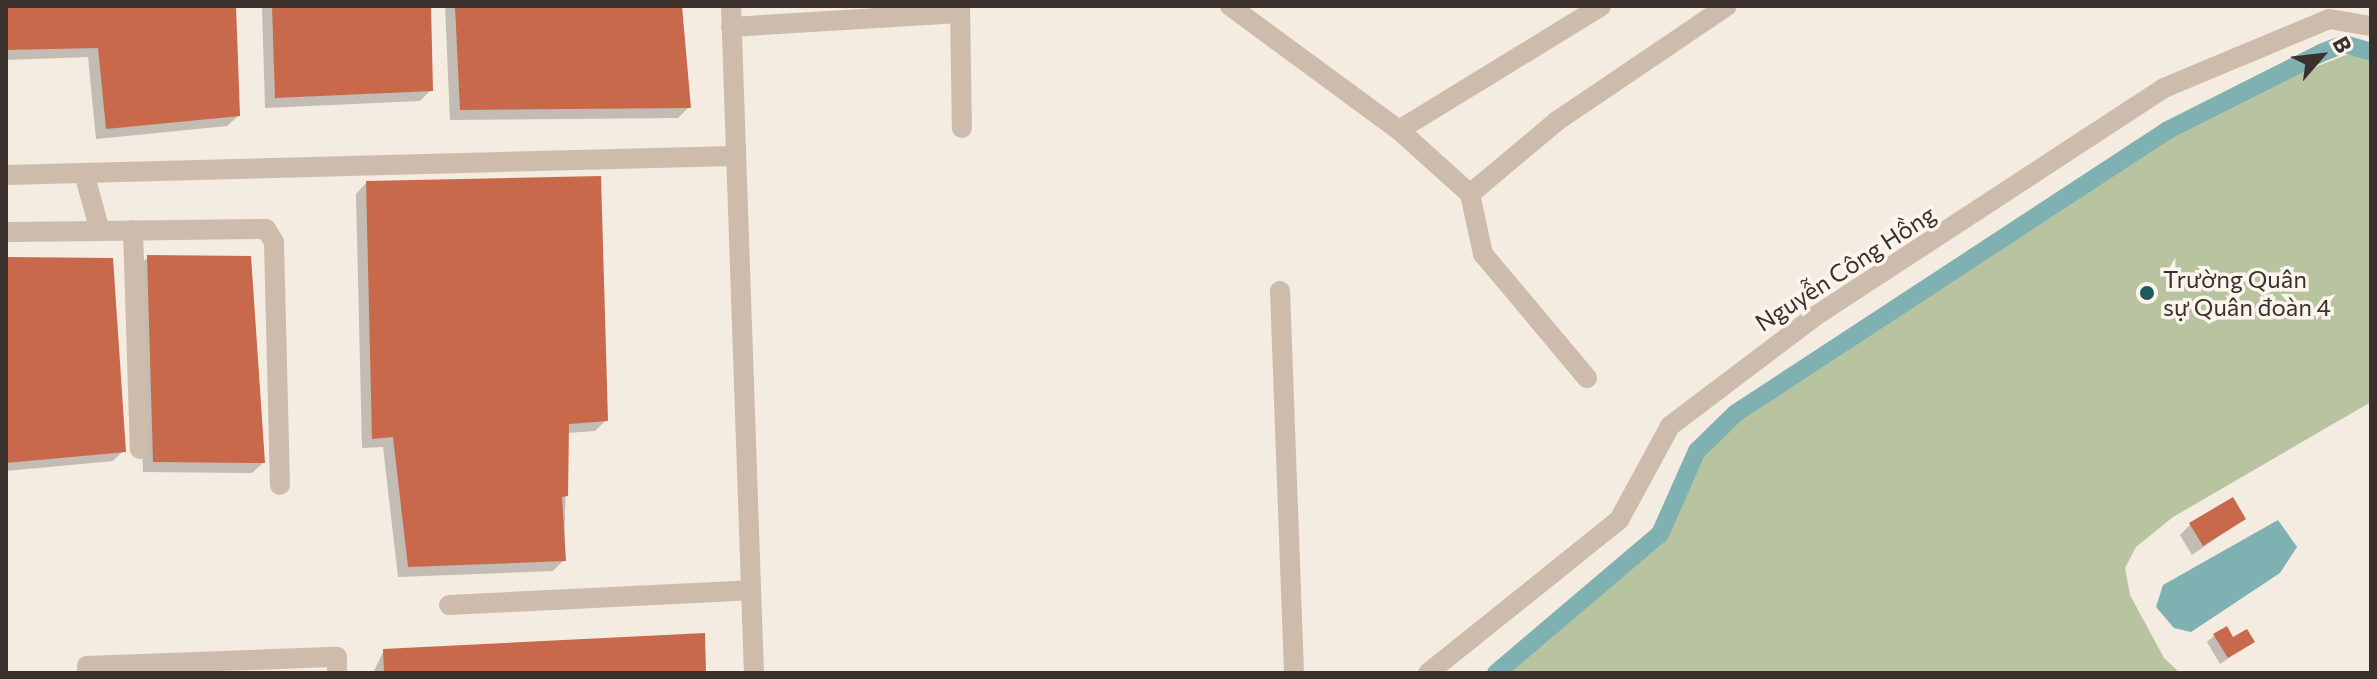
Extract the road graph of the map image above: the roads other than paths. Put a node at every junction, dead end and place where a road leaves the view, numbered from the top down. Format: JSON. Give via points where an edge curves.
{"nodes":[{"id":1,"x":731,"y":6,"type":"edge"},
{"id":2,"x":1230,"y":6,"type":"edge"},
{"id":3,"x":1601,"y":6,"type":"edge"},
{"id":4,"x":1727,"y":6,"type":"edge"},
{"id":5,"x":960,"y":9,"type":"edge"},
{"id":6,"x":2326,"y":13,"type":"edge"},
{"id":7,"x":2371,"y":26,"type":"edge"},
{"id":8,"x":731,"y":27,"type":"junction"},
{"id":9,"x":962,"y":128,"type":"dead end"},
{"id":10,"x":1399,"y":130,"type":"junction"},
{"id":11,"x":733,"y":156,"type":"junction"},
{"id":12,"x":84,"y":173,"type":"junction"},
{"id":13,"x":6,"y":175,"type":"edge"},
{"id":14,"x":1470,"y":194,"type":"junction"},
{"id":15,"x":133,"y":230,"type":"junction"},
{"id":16,"x":100,"y":231,"type":"junction"},
{"id":17,"x":6,"y":232,"type":"edge"},
{"id":18,"x":1280,"y":291,"type":"dead end"},
{"id":19,"x":1587,"y":378,"type":"dead end"},
{"id":20,"x":140,"y":449,"type":"dead end"},
{"id":21,"x":280,"y":485,"type":"dead end"},
{"id":22,"x":751,"y":590,"type":"junction"},
{"id":23,"x":449,"y":605,"type":"dead end"},
{"id":24,"x":87,"y":673,"type":"edge"},
{"id":25,"x":337,"y":673,"type":"edge"},
{"id":26,"x":754,"y":673,"type":"edge"},
{"id":27,"x":1294,"y":673,"type":"edge"},
{"id":28,"x":1428,"y":673,"type":"edge"}],
"edges":[{"from":1,"to":8,"type":"street"},
{"from":2,"to":10,"type":"street"},
{"from":3,"to":10,"type":"street"},
{"from":4,"to":14,"type":"street","via":[[1557,121]]},
{"from":5,"to":8,"type":"street"},
{"from":5,"to":9,"type":"street"},
{"from":6,"to":7,"type":"street","name":"Nguyễn Công Hồng"},
{"from":6,"to":28,"type":"street","name":"Nguyễn Công Hồng","via":[[2164,88],[1729,378],[1660,436],[1619,520]]},
{"from":8,"to":11,"type":"street"},
{"from":10,"to":14,"type":"street"},
{"from":11,"to":12,"type":"street"},
{"from":11,"to":22,"type":"street"},
{"from":12,"to":13,"type":"street"},
{"from":12,"to":16,"type":"street"},
{"from":14,"to":19,"type":"street","via":[[1483,254]]},
{"from":15,"to":16,"type":"street"},
{"from":15,"to":20,"type":"street"},
{"from":15,"to":21,"type":"street","via":[[266,229],[274,242]]},
{"from":16,"to":17,"type":"street"},
{"from":18,"to":27,"type":"street"},
{"from":22,"to":23,"type":"street"},
{"from":22,"to":26,"type":"street"},
{"from":24,"to":25,"type":"street","via":[[87,666],[337,657]]}]}
